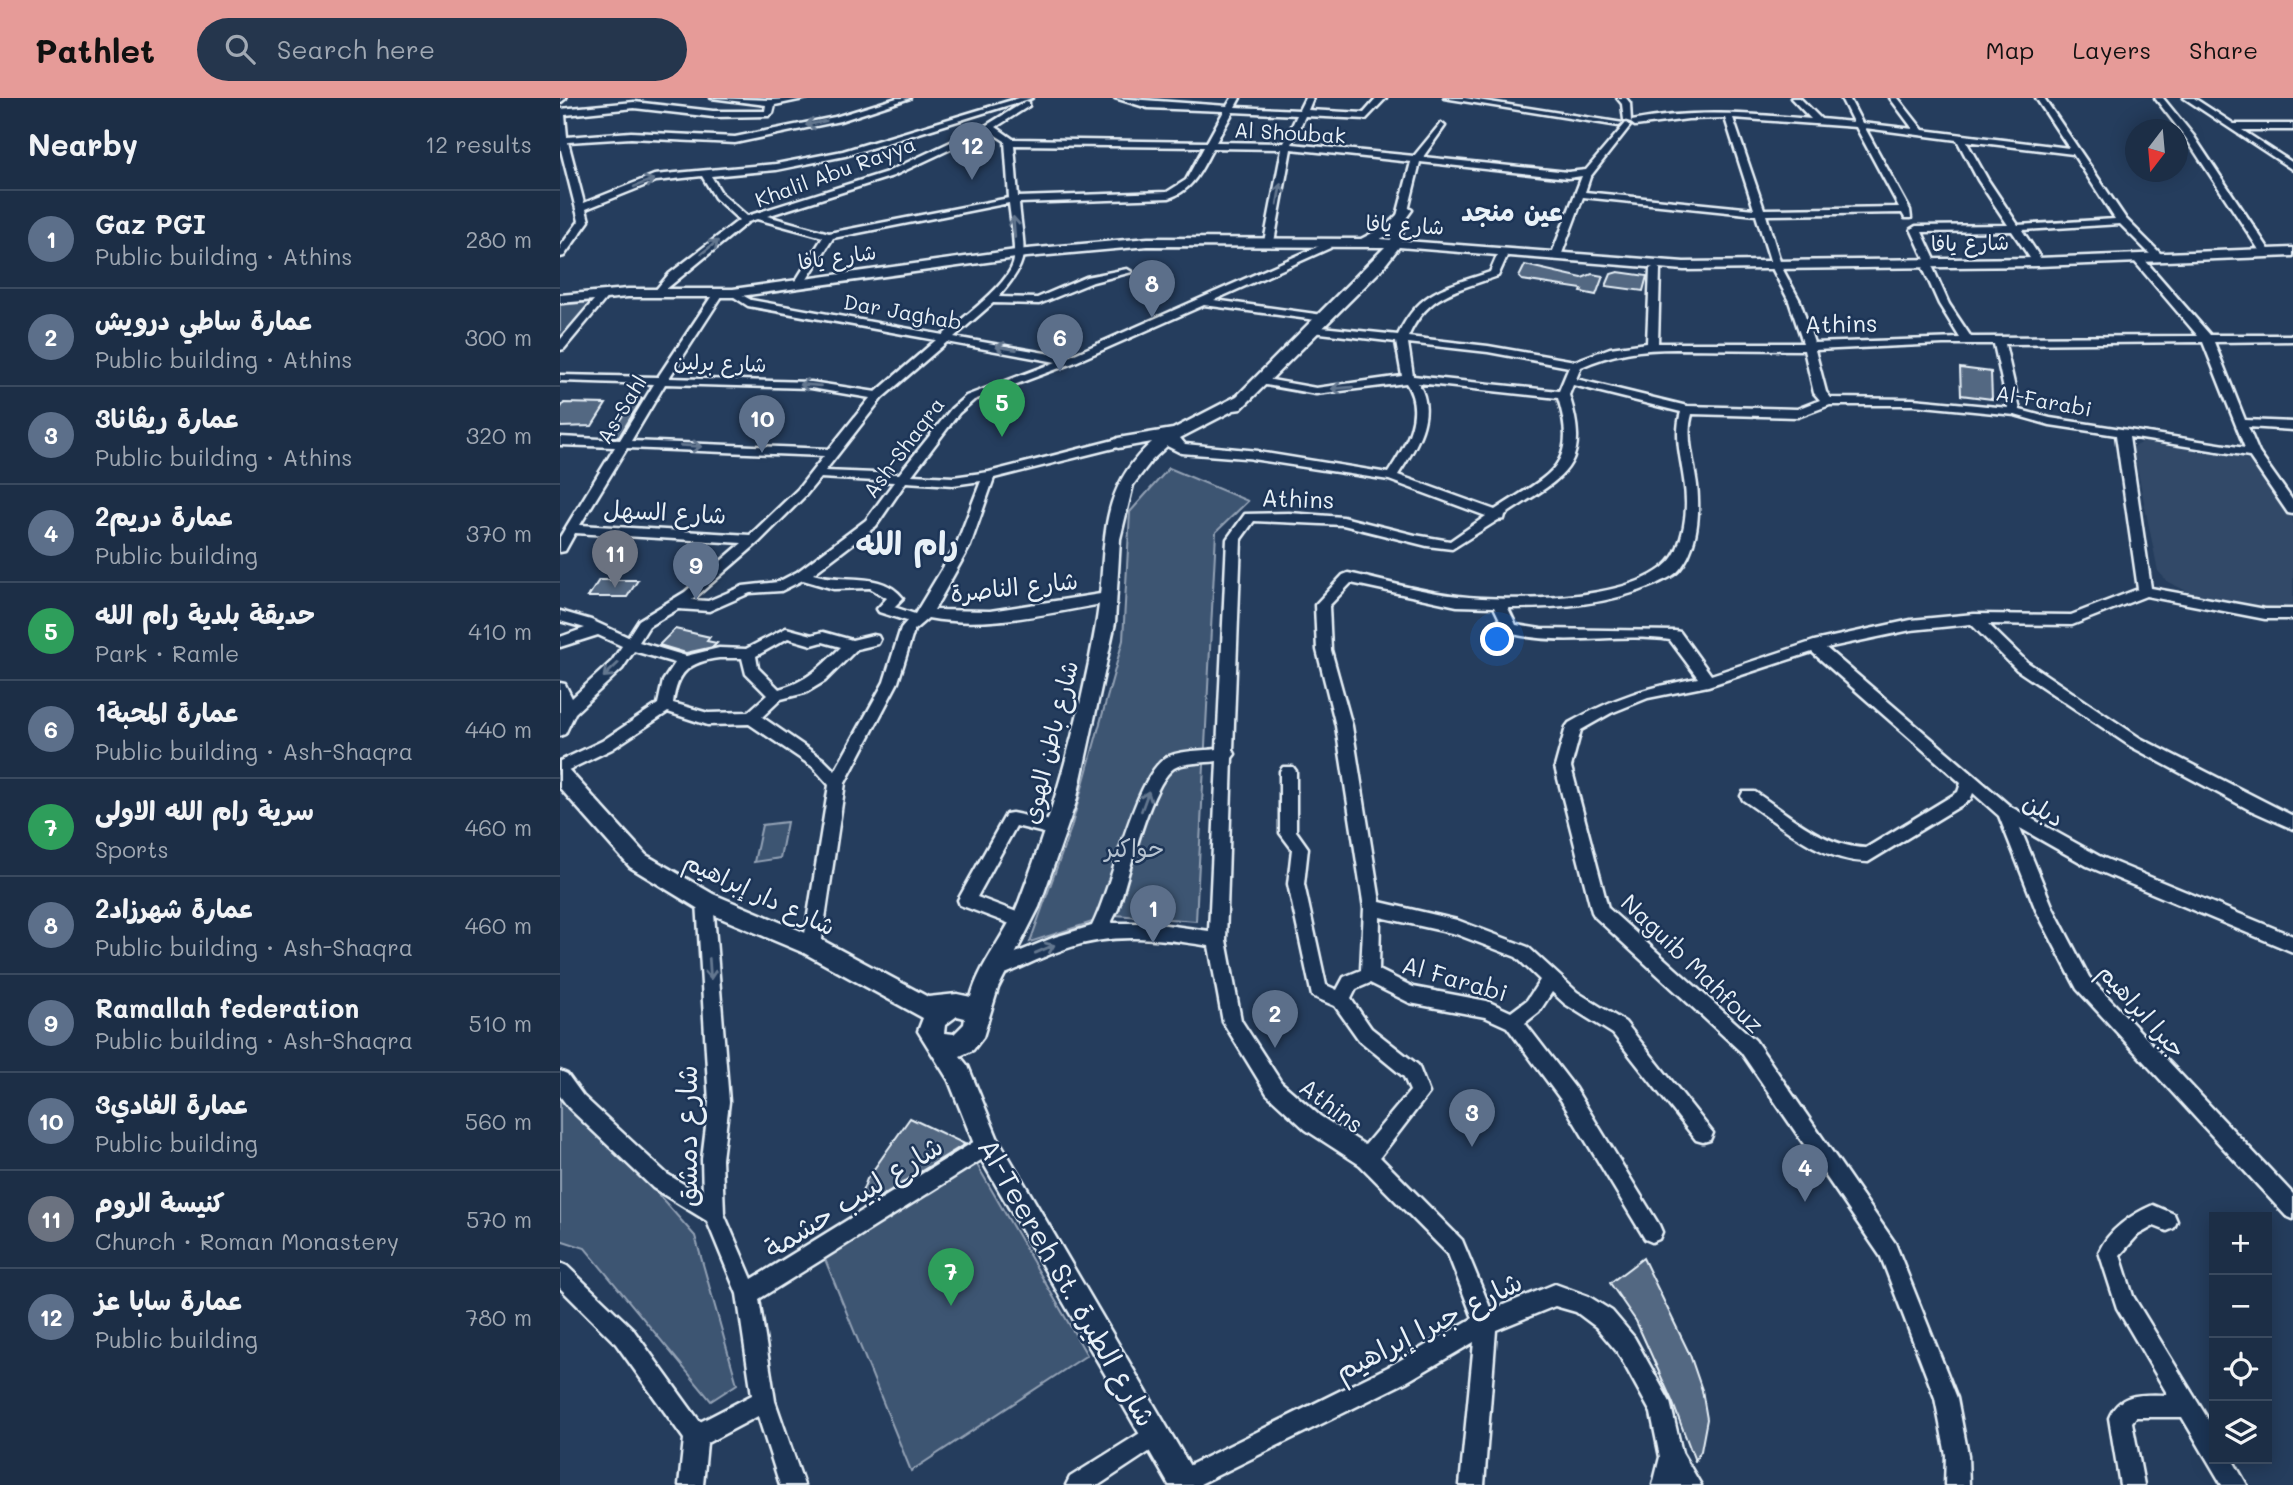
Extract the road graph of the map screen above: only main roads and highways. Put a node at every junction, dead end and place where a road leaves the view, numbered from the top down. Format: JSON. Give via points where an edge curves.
{"nodes":[{"id":1,"x":1351,"y":243,"type":"junction"},
{"id":2,"x":1393,"y":245,"type":"junction"},
{"id":3,"x":1326,"y":246,"type":"junction"},
{"id":4,"x":1432,"y":248,"type":"junction"},
{"id":5,"x":2293,"y":254,"type":"edge"},
{"id":6,"x":1017,"y":256,"type":"junction"},
{"id":7,"x":2141,"y":262,"type":"junction"},
{"id":8,"x":1379,"y":264,"type":"junction"},
{"id":9,"x":1930,"y":266,"type":"junction"},
{"id":10,"x":1778,"y":268,"type":"junction"},
{"id":11,"x":726,"y":294,"type":"junction"},
{"id":12,"x":602,"y":297,"type":"junction"},
{"id":13,"x":560,"y":301,"type":"edge"},
{"id":14,"x":1178,"y":436,"type":"junction"},
{"id":15,"x":1192,"y":450,"type":"junction"},
{"id":16,"x":1152,"y":454,"type":"junction"},
{"id":17,"x":562,"y":776,"type":"edge"},
{"id":18,"x":991,"y":978,"type":"junction"},
{"id":19,"x":939,"y":1018,"type":"junction"},
{"id":20,"x":974,"y":1029,"type":"junction"},
{"id":21,"x":959,"y":1074,"type":"junction"},
{"id":22,"x":1185,"y":1482,"type":"edge"}],
"edges":[{"from":1,"to":2,"type":"main road","name":"شارع يافا"},
{"from":1,"to":4,"type":"main road","via":[[1385,233],[1403,216],[1410,239]]},
{"from":1,"to":6,"type":"main road","name":"شارع يافا","via":[[1118,243]]},
{"from":2,"to":3,"type":"main road","name":"شارع يافا"},
{"from":2,"to":4,"type":"main road","name":"شارع يافا"},
{"from":2,"to":8,"type":"main road"},
{"from":3,"to":6,"type":"main road","name":"شارع يافا","via":[[1138,246]]},
{"from":3,"to":8,"type":"main road","via":[[1370,254]]},
{"from":4,"to":8,"type":"main road"},
{"from":4,"to":10,"type":"main road","name":"شارع يافا"},
{"from":4,"to":10,"type":"main road","name":"شارع يافا","via":[[1655,269]]},
{"from":5,"to":7,"type":"main road","name":"شارع يافا"},
{"from":5,"to":7,"type":"main road","name":"شارع يافا"},
{"from":6,"to":11,"type":"main road","name":"شارع يافا"},
{"from":6,"to":11,"type":"main road","name":"شارع يافا"},
{"from":7,"to":9,"type":"main road","name":"شارع يافا"},
{"from":7,"to":9,"type":"main road","name":"شارع يافا"},
{"from":8,"to":14,"type":"main road","via":[[1237,406]]},
{"from":9,"to":10,"type":"main road","name":"شارع يافا"},
{"from":11,"to":12,"type":"main road","name":"شارع يافا"},
{"from":11,"to":12,"type":"main road","name":"شارع يافا","via":[[659,292]]},
{"from":12,"to":13,"type":"main road","name":"شارع يافا"},
{"from":14,"to":15,"type":"main road"},
{"from":14,"to":15,"type":"main road","via":[[1192,446],[1252,455]]},
{"from":14,"to":16,"type":"main road"},
{"from":14,"to":16,"type":"main road","via":[[1118,443],[1144,447]]},
{"from":15,"to":16,"type":"main road"},
{"from":16,"to":18,"type":"main road","name":"شارع باطن الهوى","via":[[1121,498],[1111,539],[1106,623],[1065,802],[1021,920]]},
{"from":17,"to":19,"type":"main road","name":"شارع دار إبراهيم","via":[[638,861],[705,901],[812,946]]},
{"from":18,"to":19,"type":"main road"},
{"from":18,"to":20,"type":"main road","name":"شارع باطن الهوى"},
{"from":19,"to":20,"type":"main road","name":"شارع دار إبراهيم","via":[[972,1008]]},
{"from":19,"to":20,"type":"main road","via":[[956,1046]]},
{"from":19,"to":21,"type":"main road","name":"Al-Teereh St. شارع الطيرة"},
{"from":20,"to":21,"type":"main road","name":"شارع باطن الهوى"},
{"from":21,"to":22,"type":"main road","name":"Al-Teereh St. شارع الطيرة","via":[[987,1145]]}]}
